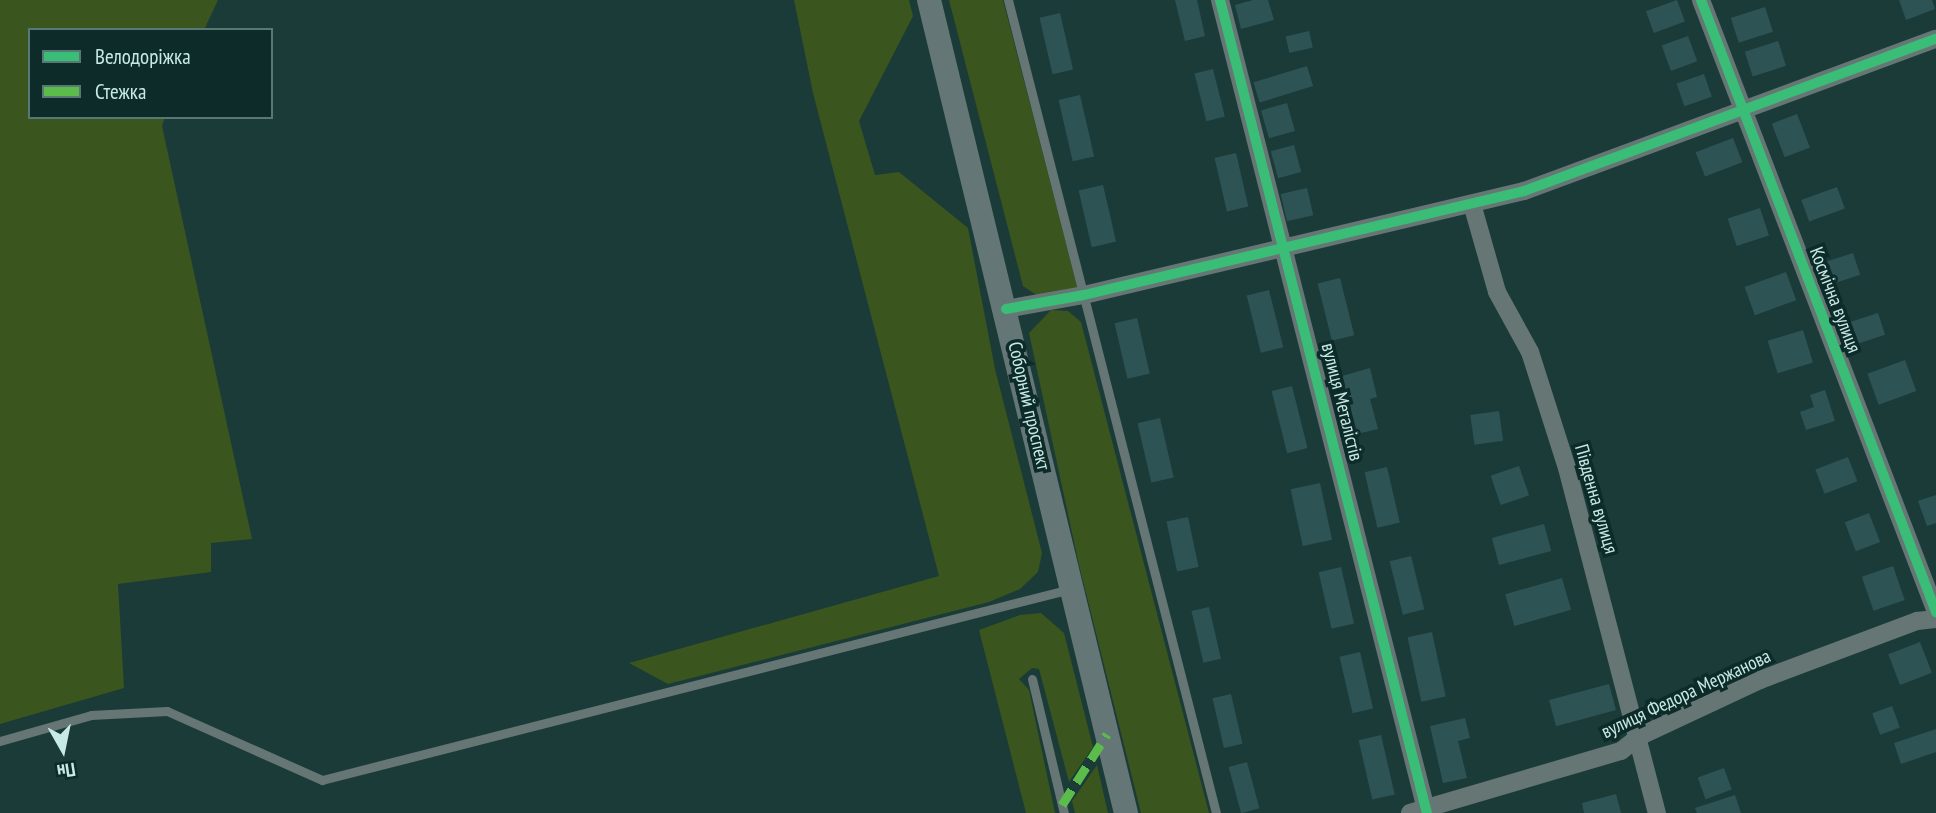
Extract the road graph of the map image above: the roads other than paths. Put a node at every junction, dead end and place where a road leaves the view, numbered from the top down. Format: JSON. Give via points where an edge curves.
{"nodes":[{"id":1,"x":929,"y":0,"type":"edge"},
{"id":2,"x":1008,"y":0,"type":"edge"},
{"id":3,"x":1220,"y":0,"type":"edge"},
{"id":4,"x":1701,"y":0,"type":"edge"},
{"id":5,"x":1936,"y":39,"type":"edge"},
{"id":6,"x":1745,"y":113,"type":"junction"},
{"id":7,"x":1472,"y":204,"type":"junction"},
{"id":8,"x":1284,"y":245,"type":"junction"},
{"id":9,"x":1084,"y":296,"type":"junction"},
{"id":10,"x":1006,"y":309,"type":"junction"},
{"id":11,"x":1071,"y":589,"type":"junction"},
{"id":12,"x":1936,"y":612,"type":"edge"},
{"id":13,"x":1936,"y":619,"type":"edge"},
{"id":14,"x":1032,"y":679,"type":"dead end"},
{"id":15,"x":1638,"y":737,"type":"junction"},
{"id":16,"x":0,"y":741,"type":"edge"},
{"id":17,"x":1421,"y":812,"type":"edge"},
{"id":18,"x":1064,"y":813,"type":"edge"},
{"id":19,"x":1126,"y":813,"type":"edge"},
{"id":20,"x":1216,"y":813,"type":"edge"},
{"id":21,"x":1657,"y":813,"type":"edge"}],
"edges":[{"from":1,"to":10,"type":"main road","name":"Соборний проспект"},
{"from":2,"to":9,"type":"lane"},
{"from":3,"to":8,"type":"street","name":"вулиця Металістів"},
{"from":4,"to":6,"type":"street","name":"Космічна вулиця"},
{"from":5,"to":6,"type":"street"},
{"from":6,"to":7,"type":"street","via":[[1524,191]]},
{"from":6,"to":12,"type":"street","name":"Космічна вулиця"},
{"from":7,"to":8,"type":"street"},
{"from":7,"to":15,"type":"street","name":"Південна вулиця","via":[[1497,292],[1530,352],[1567,468]]},
{"from":8,"to":9,"type":"street"},
{"from":8,"to":17,"type":"street","name":"вулиця Металістів"},
{"from":9,"to":10,"type":"street"},
{"from":9,"to":20,"type":"lane"},
{"from":10,"to":11,"type":"main road","name":"Соборний проспект"},
{"from":11,"to":16,"type":"lane","via":[[322,780],[167,711],[91,716]]},
{"from":11,"to":19,"type":"main road","name":"Соборний проспект"},
{"from":13,"to":15,"type":"street","name":"вулиця Федора Мержанова","via":[[1917,621],[1760,680]]},
{"from":14,"to":18,"type":"lane"},
{"from":15,"to":17,"type":"street","name":"вулиця Федора Мержанова","via":[[1621,751]]},
{"from":15,"to":21,"type":"street","name":"Південна вулиця"}]}
